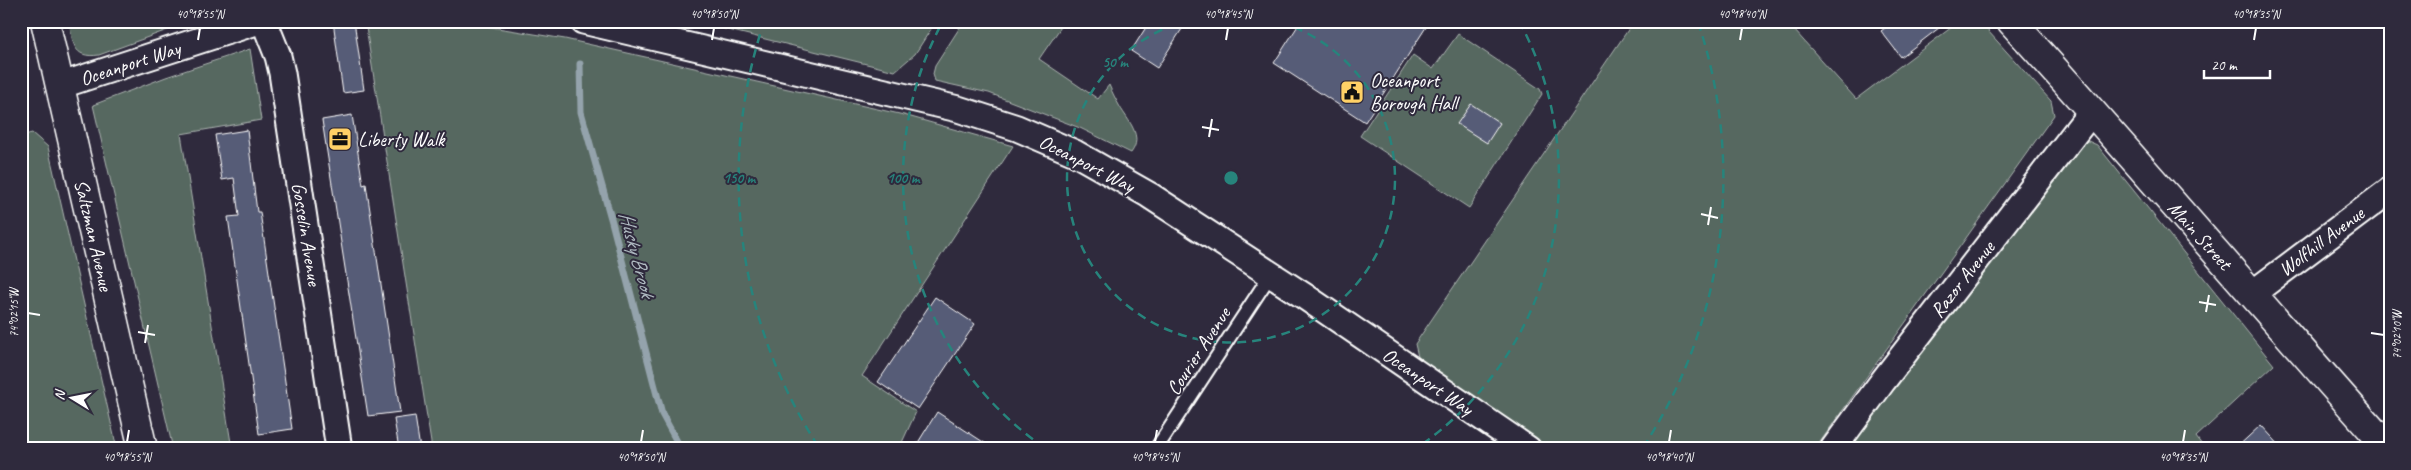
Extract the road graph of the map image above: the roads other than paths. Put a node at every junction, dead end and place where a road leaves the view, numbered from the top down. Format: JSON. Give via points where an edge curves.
{"nodes":[{"id":1,"x":45,"y":21,"type":"edge"},
{"id":2,"x":259,"y":21,"type":"edge"},
{"id":3,"x":264,"y":21,"type":"edge"},
{"id":4,"x":583,"y":21,"type":"edge"},
{"id":5,"x":2011,"y":21,"type":"edge"},
{"id":6,"x":59,"y":86,"type":"junction"},
{"id":7,"x":2092,"y":111,"type":"junction"},
{"id":8,"x":2390,"y":190,"type":"edge"},
{"id":9,"x":1271,"y":274,"type":"junction"},
{"id":10,"x":2252,"y":293,"type":"junction"},
{"id":11,"x":143,"y":449,"type":"edge"},
{"id":12,"x":340,"y":449,"type":"edge"},
{"id":13,"x":1156,"y":449,"type":"edge"},
{"id":14,"x":1528,"y":449,"type":"edge"},
{"id":15,"x":1833,"y":449,"type":"edge"},
{"id":16,"x":2389,"y":449,"type":"edge"}],
"edges":[{"from":1,"to":6,"type":"street","name":"Saltzman Avenue"},
{"from":2,"to":6,"type":"street","name":"Oceanport Way"},
{"from":3,"to":12,"type":"street","name":"Gosselin Avenue","via":[[282,73]]},
{"from":4,"to":9,"type":"street","name":"Oceanport Way","via":[[958,109],[1017,128],[1075,153],[1149,195]]},
{"from":5,"to":7,"type":"street","name":"Main Street"},
{"from":6,"to":11,"type":"street","name":"Saltzman Avenue"},
{"from":7,"to":10,"type":"street","name":"Main Street"},
{"from":7,"to":15,"type":"street","name":"Razor Avenue"},
{"from":8,"to":10,"type":"street","name":"Wolfhill Avenue"},
{"from":9,"to":13,"type":"lane","name":"Courier Avenue"},
{"from":9,"to":14,"type":"street","name":"Oceanport Way"},
{"from":10,"to":16,"type":"street","name":"Main Street"}]}
